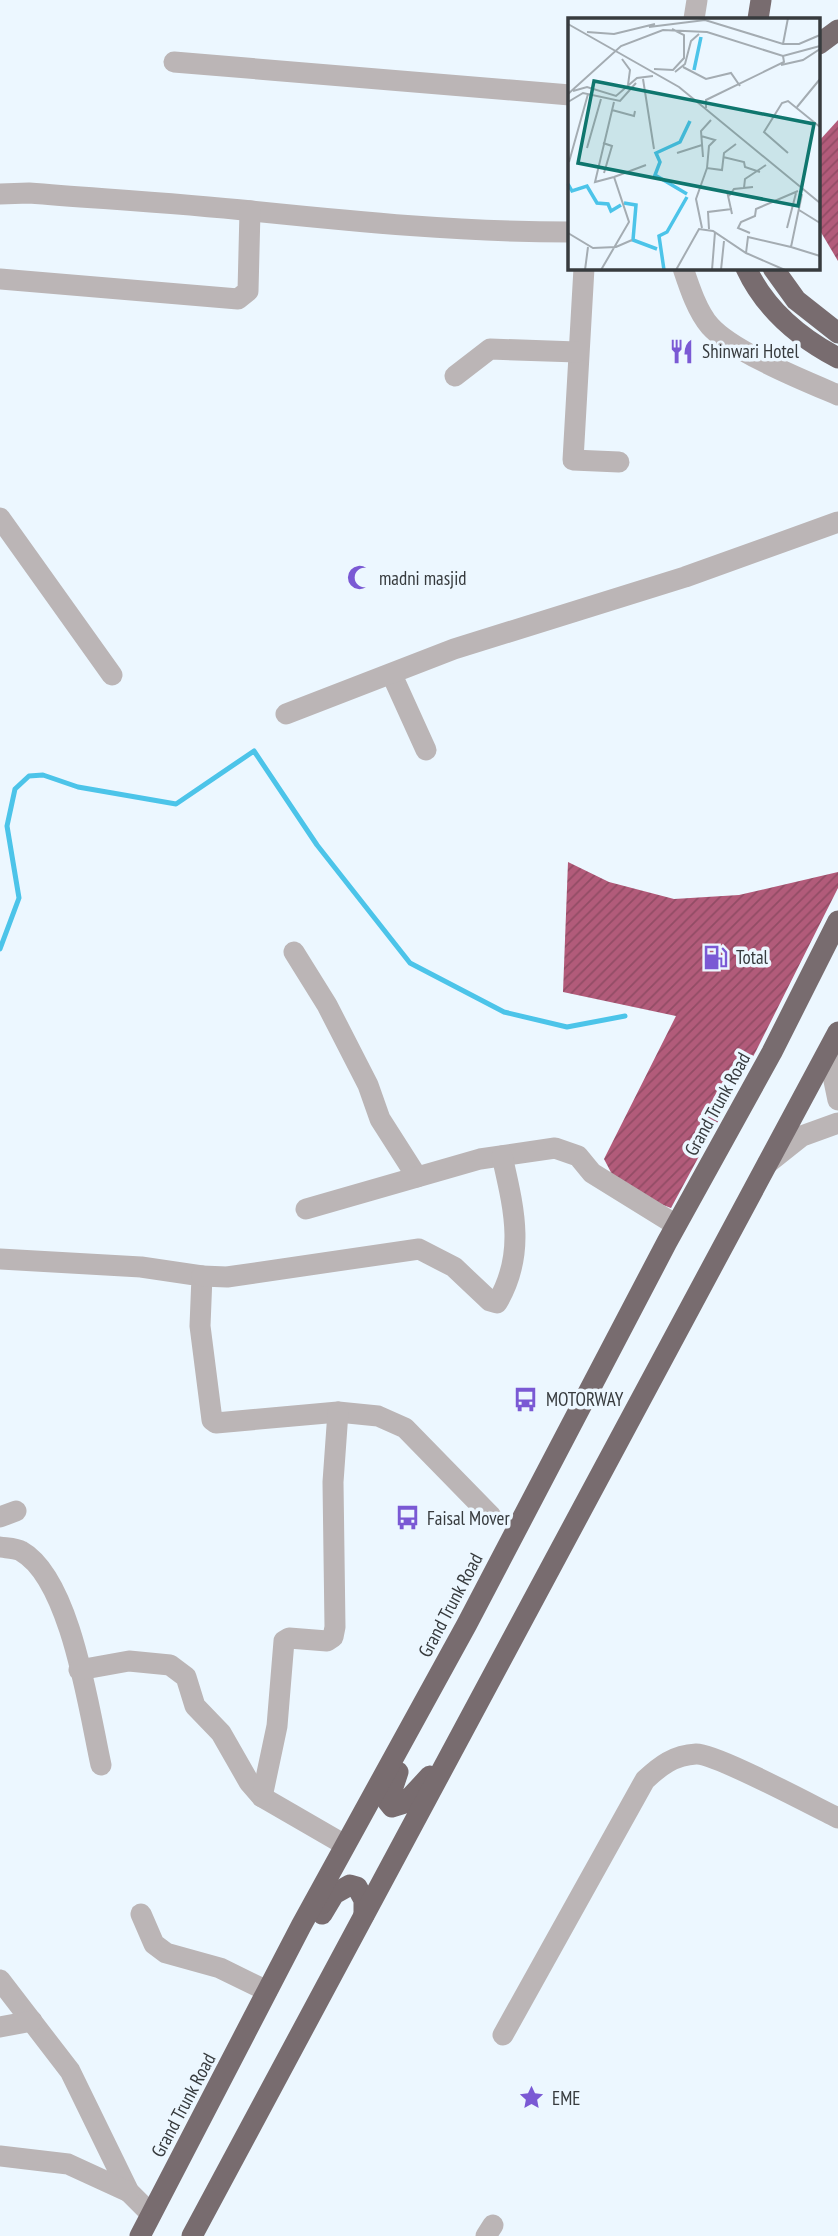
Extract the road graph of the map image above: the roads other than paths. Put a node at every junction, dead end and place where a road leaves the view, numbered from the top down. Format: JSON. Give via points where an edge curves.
{"nodes":[{"id":1,"x":697,"y":0,"type":"edge"},
{"id":2,"x":761,"y":0,"type":"edge"},
{"id":3,"x":694,"y":18,"type":"edge"},
{"id":4,"x":758,"y":18,"type":"edge"},
{"id":5,"x":838,"y":30,"type":"edge"},
{"id":6,"x":820,"y":43,"type":"edge"},
{"id":7,"x":174,"y":62,"type":"dead end"},
{"id":8,"x":568,"y":95,"type":"edge"},
{"id":9,"x":0,"y":194,"type":"edge"},
{"id":10,"x":250,"y":211,"type":"junction"},
{"id":11,"x":568,"y":232,"type":"edge"},
{"id":12,"x":584,"y":270,"type":"edge"},
{"id":13,"x":684,"y":270,"type":"edge"},
{"id":14,"x":747,"y":270,"type":"edge"},
{"id":15,"x":774,"y":270,"type":"edge"},
{"id":16,"x":0,"y":279,"type":"edge"},
{"id":17,"x":838,"y":333,"type":"edge"},
{"id":18,"x":577,"y":352,"type":"junction"},
{"id":19,"x":838,"y":358,"type":"edge"},
{"id":20,"x":455,"y":376,"type":"dead end"},
{"id":21,"x":838,"y":395,"type":"edge"},
{"id":22,"x":619,"y":462,"type":"dead end"},
{"id":23,"x":0,"y":518,"type":"edge"},
{"id":24,"x":838,"y":522,"type":"edge"},
{"id":25,"x":112,"y":675,"type":"dead end"},
{"id":26,"x":392,"y":675,"type":"junction"},
{"id":27,"x":286,"y":714,"type":"dead end"},
{"id":28,"x":425,"y":750,"type":"dead end"},
{"id":29,"x":838,"y":920,"type":"edge"},
{"id":30,"x":294,"y":952,"type":"dead end"},
{"id":31,"x":838,"y":1032,"type":"edge"},
{"id":32,"x":838,"y":1100,"type":"edge"},
{"id":33,"x":838,"y":1123,"type":"edge"},
{"id":34,"x":502,"y":1156,"type":"junction"},
{"id":35,"x":765,"y":1166,"type":"junction"},
{"id":36,"x":418,"y":1177,"type":"junction"},
{"id":37,"x":306,"y":1209,"type":"dead end"},
{"id":38,"x":676,"y":1225,"type":"junction"},
{"id":39,"x":0,"y":1259,"type":"edge"},
{"id":40,"x":202,"y":1276,"type":"junction"},
{"id":41,"x":338,"y":1412,"type":"junction"},
{"id":42,"x":491,"y":1516,"type":"dead end"},
{"id":43,"x":0,"y":1547,"type":"edge"},
{"id":44,"x":506,"y":1652,"type":"junction"},
{"id":45,"x":79,"y":1670,"type":"junction"},
{"id":46,"x":404,"y":1740,"type":"junction"},
{"id":47,"x":101,"y":1765,"type":"dead end"},
{"id":48,"x":262,"y":1797,"type":"junction"},
{"id":49,"x":838,"y":1818,"type":"edge"},
{"id":50,"x":345,"y":1845,"type":"junction"},
{"id":51,"x":141,"y":1914,"type":"dead end"},
{"id":52,"x":365,"y":1915,"type":"junction"},
{"id":53,"x":0,"y":1980,"type":"edge"},
{"id":54,"x":267,"y":1991,"type":"junction"},
{"id":55,"x":32,"y":2021,"type":"junction"},
{"id":56,"x":0,"y":2027,"type":"edge"},
{"id":57,"x":503,"y":2035,"type":"dead end"},
{"id":58,"x":212,"y":2101,"type":"junction"},
{"id":59,"x":0,"y":2156,"type":"edge"},
{"id":60,"x":129,"y":2192,"type":"junction"},
{"id":61,"x":151,"y":2214,"type":"junction"},
{"id":62,"x":140,"y":2236,"type":"edge"},
{"id":63,"x":192,"y":2236,"type":"edge"}],
"edges":[{"from":1,"to":3,"type":"street"},
{"from":2,"to":4,"type":"highway"},
{"from":5,"to":6,"type":"highway"},
{"from":7,"to":8,"type":"street"},
{"from":9,"to":10,"type":"street"},
{"from":10,"to":11,"type":"street","via":[[463,231]]},
{"from":10,"to":16,"type":"street","via":[[248,291],[238,299]]},
{"from":12,"to":18,"type":"street"},
{"from":13,"to":21,"type":"street","via":[[710,327],[754,356]]},
{"from":14,"to":19,"type":"highway","via":[[793,331]]},
{"from":15,"to":17,"type":"highway","via":[[796,300]]},
{"from":18,"to":20,"type":"street","via":[[490,349]]},
{"from":18,"to":22,"type":"street","via":[[573,460]]},
{"from":23,"to":25,"type":"street"},
{"from":24,"to":26,"type":"street","via":[[685,577],[454,649]]},
{"from":26,"to":27,"type":"street"},
{"from":26,"to":28,"type":"street"},
{"from":29,"to":38,"type":"highway","name":"Grand Trunk Road","via":[[772,1052]]},
{"from":30,"to":36,"type":"street","via":[[327,1005],[380,1119]]},
{"from":31,"to":32,"type":"street","via":[[832,1071]]},
{"from":31,"to":35,"type":"highway"},
{"from":33,"to":35,"type":"street","via":[[795,1140]]},
{"from":34,"to":36,"type":"street"},
{"from":34,"to":38,"type":"street","via":[[555,1148],[578,1156],[592,1173]]},
{"from":34,"to":40,"type":"street","via":[[516,1250],[510,1280],[497,1303],[454,1268],[419,1249],[227,1277]]},
{"from":35,"to":44,"type":"highway"},
{"from":36,"to":37,"type":"street"},
{"from":38,"to":46,"type":"highway","name":"Grand Trunk Road"},
{"from":39,"to":40,"type":"street","via":[[141,1267]]},
{"from":40,"to":41,"type":"street","via":[[200,1326],[212,1420],[226,1423]]},
{"from":41,"to":42,"type":"street","via":[[378,1416],[405,1428]]},
{"from":41,"to":48,"type":"street","via":[[332,1482],[335,1628],[327,1641],[284,1641],[277,1726]]},
{"from":43,"to":45,"type":"street","via":[[21,1551],[45,1575],[64,1607]]},
{"from":44,"to":46,"type":"highway","via":[[486,1661],[430,1776],[399,1808],[387,1802]]},
{"from":44,"to":52,"type":"highway"},
{"from":45,"to":47,"type":"street"},
{"from":45,"to":48,"type":"street","via":[[129,1661],[170,1665],[186,1677],[195,1706],[221,1733]]},
{"from":46,"to":50,"type":"highway","name":"Grand Trunk Road"},
{"from":48,"to":50,"type":"street"},
{"from":49,"to":57,"type":"street","via":[[698,1753],[665,1761],[645,1780]]},
{"from":50,"to":54,"type":"highway","name":"Grand Trunk Road"},
{"from":51,"to":54,"type":"street","via":[[154,1944],[166,1953],[220,1968]]},
{"from":52,"to":58,"type":"highway","via":[[365,1900],[357,1887],[339,1888],[234,2081]]},
{"from":52,"to":63,"type":"highway"},
{"from":53,"to":55,"type":"street"},
{"from":54,"to":58,"type":"highway","name":"Grand Trunk Road"},
{"from":55,"to":56,"type":"street"},
{"from":55,"to":60,"type":"street","via":[[70,2071]]},
{"from":58,"to":61,"type":"highway","name":"Grand Trunk Road"},
{"from":59,"to":60,"type":"street","via":[[68,2164]]},
{"from":60,"to":61,"type":"street"},
{"from":61,"to":62,"type":"highway","name":"Grand Trunk Road"}]}
